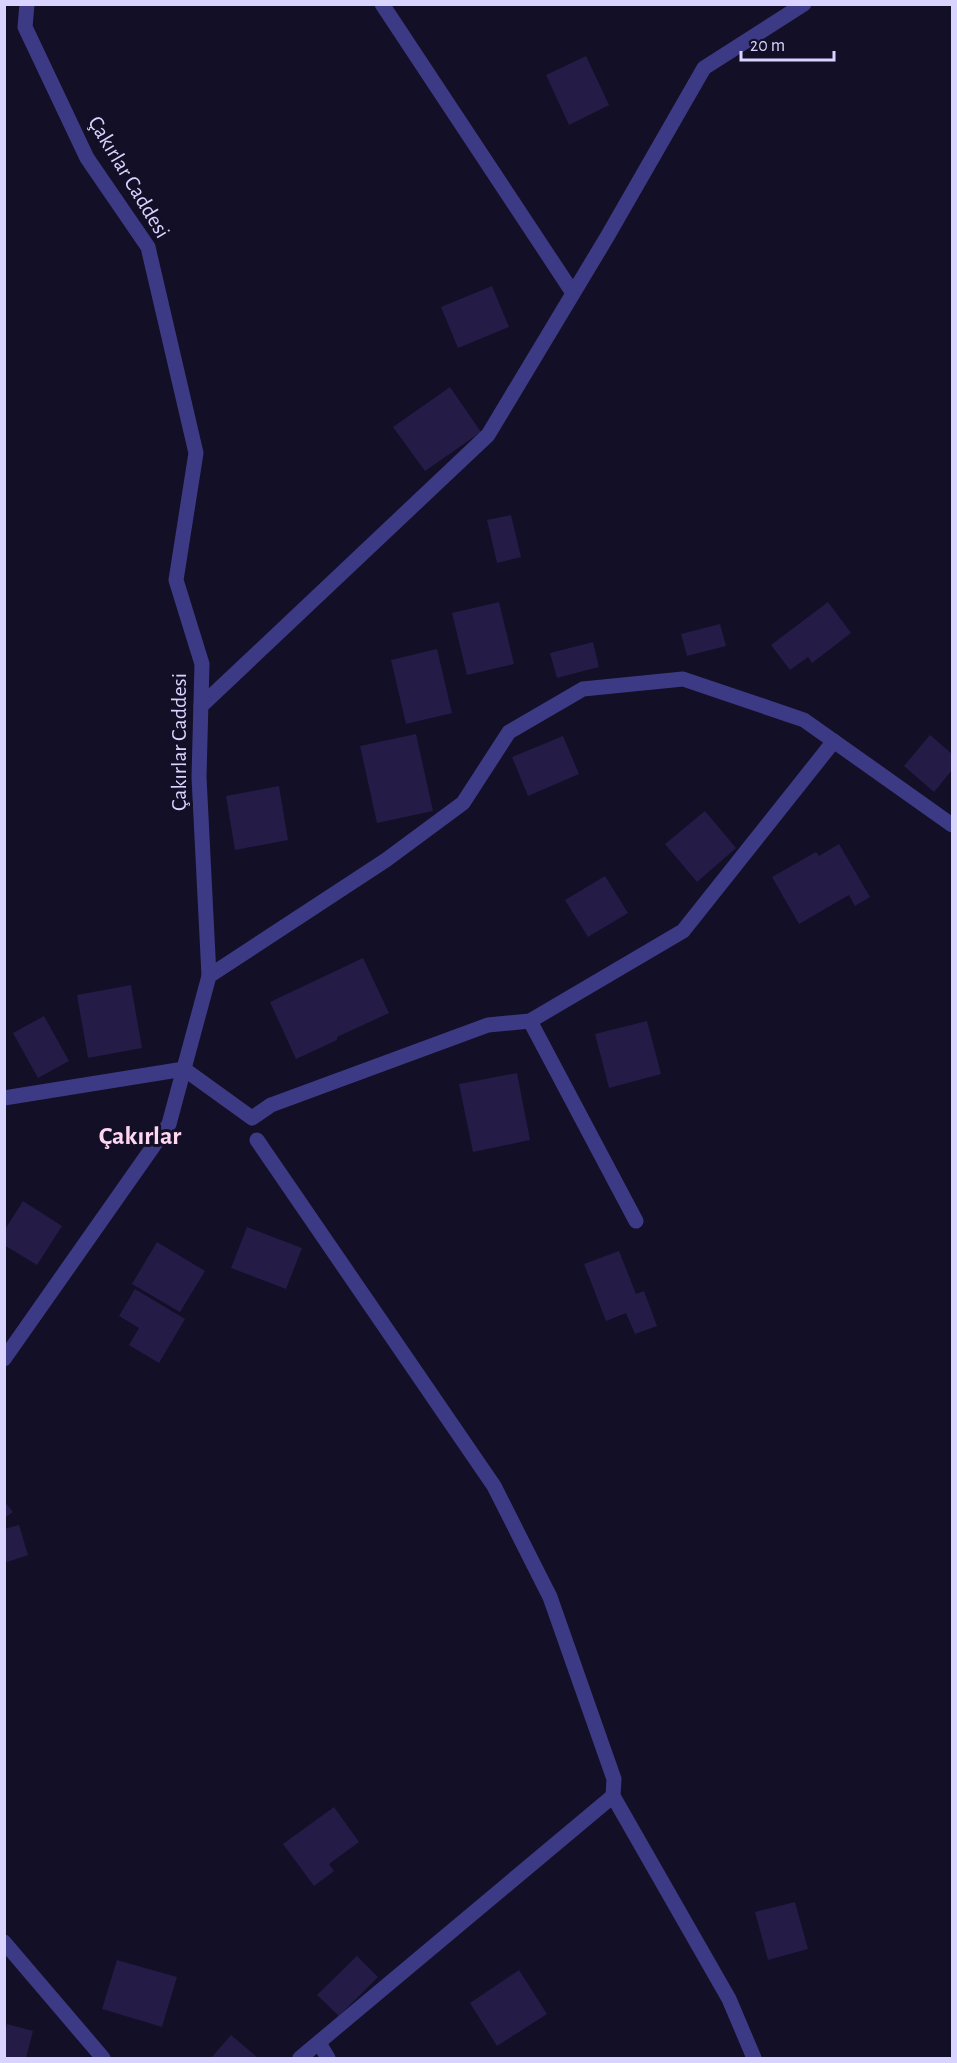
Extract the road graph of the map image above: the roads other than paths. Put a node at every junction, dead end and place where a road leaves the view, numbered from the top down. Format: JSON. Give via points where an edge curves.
{"nodes":[{"id":1,"x":27,"y":4,"type":"edge"},
{"id":2,"x":382,"y":4,"type":"edge"},
{"id":3,"x":804,"y":4,"type":"edge"},
{"id":4,"x":573,"y":293,"type":"junction"},
{"id":5,"x":201,"y":706,"type":"junction"},
{"id":6,"x":834,"y":741,"type":"junction"},
{"id":7,"x":952,"y":825,"type":"edge"},
{"id":8,"x":209,"y":976,"type":"junction"},
{"id":9,"x":530,"y":1021,"type":"junction"},
{"id":10,"x":184,"y":1069,"type":"junction"},
{"id":11,"x":4,"y":1098,"type":"edge"},
{"id":12,"x":257,"y":1140,"type":"dead end"},
{"id":13,"x":636,"y":1221,"type":"dead end"},
{"id":14,"x":4,"y":1359,"type":"edge"},
{"id":15,"x":613,"y":1796,"type":"junction"},
{"id":16,"x":4,"y":1942,"type":"edge"},
{"id":17,"x":319,"y":2043,"type":"junction"},
{"id":18,"x":103,"y":2058,"type":"edge"},
{"id":19,"x":300,"y":2058,"type":"edge"},
{"id":20,"x":328,"y":2058,"type":"edge"},
{"id":21,"x":754,"y":2058,"type":"edge"}],
"edges":[{"from":1,"to":5,"type":"street","name":"Çakırlar Caddesi","via":[[25,27],[87,158],[148,247],[196,453],[176,580],[202,664]]},
{"from":2,"to":4,"type":"street"},
{"from":3,"to":4,"type":"street","via":[[704,68]]},
{"from":4,"to":5,"type":"street","via":[[488,435]]},
{"from":5,"to":8,"type":"street","name":"Çakırlar Caddesi","via":[[199,777]]},
{"from":6,"to":7,"type":"street"},
{"from":6,"to":8,"type":"street","via":[[804,720],[683,679],[583,689],[509,732],[463,803],[386,860]]},
{"from":6,"to":9,"type":"street","via":[[683,931]]},
{"from":8,"to":10,"type":"street","name":"Çakırlar Caddesi"},
{"from":9,"to":10,"type":"street","via":[[488,1025],[271,1105],[252,1118]]},
{"from":9,"to":13,"type":"street"},
{"from":10,"to":11,"type":"street"},
{"from":10,"to":14,"type":"street","name":"Çakırlar Caddesi","via":[[169,1124]]},
{"from":12,"to":15,"type":"street","via":[[494,1486],[550,1597],[614,1779]]},
{"from":15,"to":17,"type":"street"},
{"from":15,"to":21,"type":"street","via":[[729,1999]]},
{"from":16,"to":18,"type":"street"},
{"from":17,"to":19,"type":"street"},
{"from":17,"to":20,"type":"street"}]}
